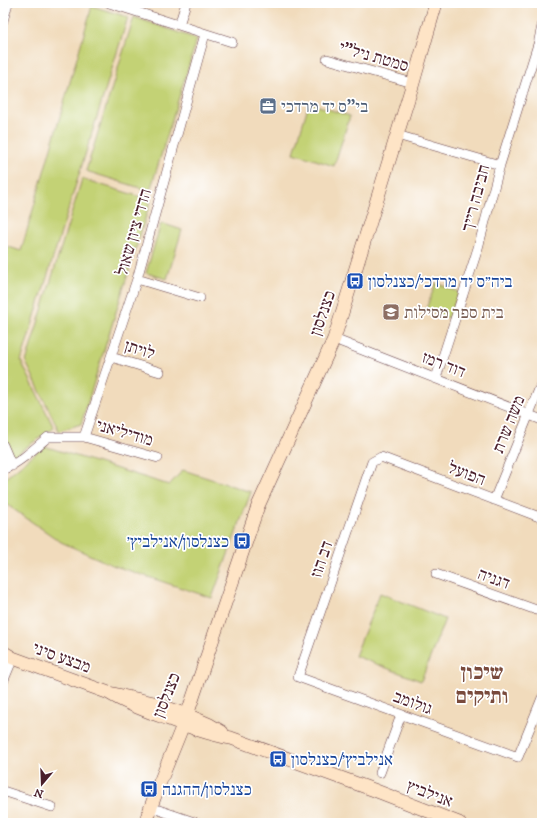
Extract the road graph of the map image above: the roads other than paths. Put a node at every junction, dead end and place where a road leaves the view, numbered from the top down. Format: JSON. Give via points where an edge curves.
{"nodes":[{"id":1,"x":8,"y":3,"type":"edge"},
{"id":2,"x":109,"y":3,"type":"edge"},
{"id":3,"x":186,"y":3,"type":"edge"},
{"id":4,"x":436,"y":3,"type":"edge"},
{"id":5,"x":3,"y":21,"type":"edge"},
{"id":6,"x":179,"y":25,"type":"junction"},
{"id":7,"x":542,"y":26,"type":"edge"},
{"id":8,"x":205,"y":34,"type":"junction"},
{"id":9,"x":232,"y":42,"type":"dead end"},
{"id":10,"x":327,"y":59,"type":"dead end"},
{"id":11,"x":413,"y":83,"type":"junction"},
{"id":12,"x":397,"y":135,"type":"junction"},
{"id":13,"x":500,"y":166,"type":"junction"},
{"id":14,"x":137,"y":279,"type":"junction"},
{"id":15,"x":200,"y":298,"type":"dead end"},
{"id":16,"x":334,"y":339,"type":"junction"},
{"id":17,"x":111,"y":356,"type":"junction"},
{"id":18,"x":160,"y":372,"type":"dead end"},
{"id":19,"x":436,"y":378,"type":"junction"},
{"id":20,"x":542,"y":382,"type":"edge"},
{"id":21,"x":529,"y":416,"type":"junction"},
{"id":22,"x":542,"y":420,"type":"edge"},
{"id":23,"x":84,"y":437,"type":"junction"},
{"id":24,"x":3,"y":445,"type":"edge"},
{"id":25,"x":381,"y":457,"type":"joint"},
{"id":26,"x":158,"y":458,"type":"dead end"},
{"id":27,"x":12,"y":466,"type":"junction"},
{"id":28,"x":3,"y":470,"type":"edge"},
{"id":29,"x":494,"y":500,"type":"junction"},
{"id":30,"x":542,"y":518,"type":"edge"},
{"id":31,"x":436,"y":574,"type":"dead end"},
{"id":32,"x":542,"y":612,"type":"edge"},
{"id":33,"x":8,"y":655,"type":"edge"},
{"id":34,"x":298,"y":677,"type":"joint"},
{"id":35,"x":3,"y":682,"type":"edge"},
{"id":36,"x":542,"y":698,"type":"edge"},
{"id":37,"x":401,"y":715,"type":"junction"},
{"id":38,"x":181,"y":718,"type":"junction"},
{"id":39,"x":380,"y":773,"type":"dead end"},
{"id":40,"x":3,"y":791,"type":"edge"},
{"id":41,"x":150,"y":806,"type":"junction"},
{"id":42,"x":52,"y":807,"type":"dead end"},
{"id":43,"x":145,"y":823,"type":"edge"},
{"id":44,"x":197,"y":823,"type":"edge"},
{"id":45,"x":459,"y":823,"type":"edge"}],
"edges":[{"from":1,"to":5,"type":"street"},
{"from":2,"to":6,"type":"street"},
{"from":3,"to":6,"type":"street"},
{"from":4,"to":11,"type":"street","name":"כצנלסון"},
{"from":6,"to":8,"type":"street"},
{"from":7,"to":13,"type":"street","name":"חביבה רייך"},
{"from":8,"to":9,"type":"street"},
{"from":8,"to":14,"type":"street","name":"הדדי ציון שאול"},
{"from":10,"to":11,"type":"street","name":"סמטת ניל\"י"},
{"from":11,"to":12,"type":"street","name":"כצנלסון"},
{"from":12,"to":13,"type":"street"},
{"from":12,"to":16,"type":"street","name":"כצנלסון"},
{"from":13,"to":19,"type":"street","name":"חביבה רייך","via":[[478,248]]},
{"from":14,"to":15,"type":"street"},
{"from":14,"to":17,"type":"street","name":"הדדי ציון שאול"},
{"from":16,"to":19,"type":"street","name":"דוד רמז"},
{"from":16,"to":38,"type":"street","name":"כצנלסון","via":[[258,506],[217,626]]},
{"from":17,"to":18,"type":"street","name":"לויתן"},
{"from":17,"to":23,"type":"street","name":"הדדי ציון שאול"},
{"from":19,"to":21,"type":"street","name":"דוד רמז"},
{"from":20,"to":21,"type":"street","name":"משה שרת"},
{"from":21,"to":22,"type":"street","name":"דוד רמז"},
{"from":21,"to":29,"type":"street","name":"משה שרת"},
{"from":23,"to":26,"type":"street","name":"מודיליאני"},
{"from":23,"to":27,"type":"street","name":"מודיליאני","via":[[48,437]]},
{"from":24,"to":27,"type":"street"},
{"from":25,"to":29,"type":"street","name":"הפועל"},
{"from":25,"to":34,"type":"street","name":"דב הוז","via":[[372,462]]},
{"from":27,"to":28,"type":"street","name":"מודיליאני"},
{"from":29,"to":30,"type":"street","name":"הפועל"},
{"from":31,"to":32,"type":"street","name":"דגניה"},
{"from":33,"to":35,"type":"street"},
{"from":33,"to":38,"type":"street","name":"מבצע סיני","via":[[109,693],[135,707]]},
{"from":34,"to":37,"type":"street","name":"גולומב"},
{"from":36,"to":37,"type":"street","name":"גולומב","via":[[518,757]]},
{"from":37,"to":39,"type":"street"},
{"from":38,"to":41,"type":"street","name":"כצנלסון","via":[[169,738],[160,782]]},
{"from":38,"to":45,"type":"street","name":"אנילביץ","via":[[214,735],[231,738]]},
{"from":40,"to":42,"type":"street"},
{"from":41,"to":43,"type":"street","name":"כצנלסון"},
{"from":41,"to":44,"type":"street"}]}
